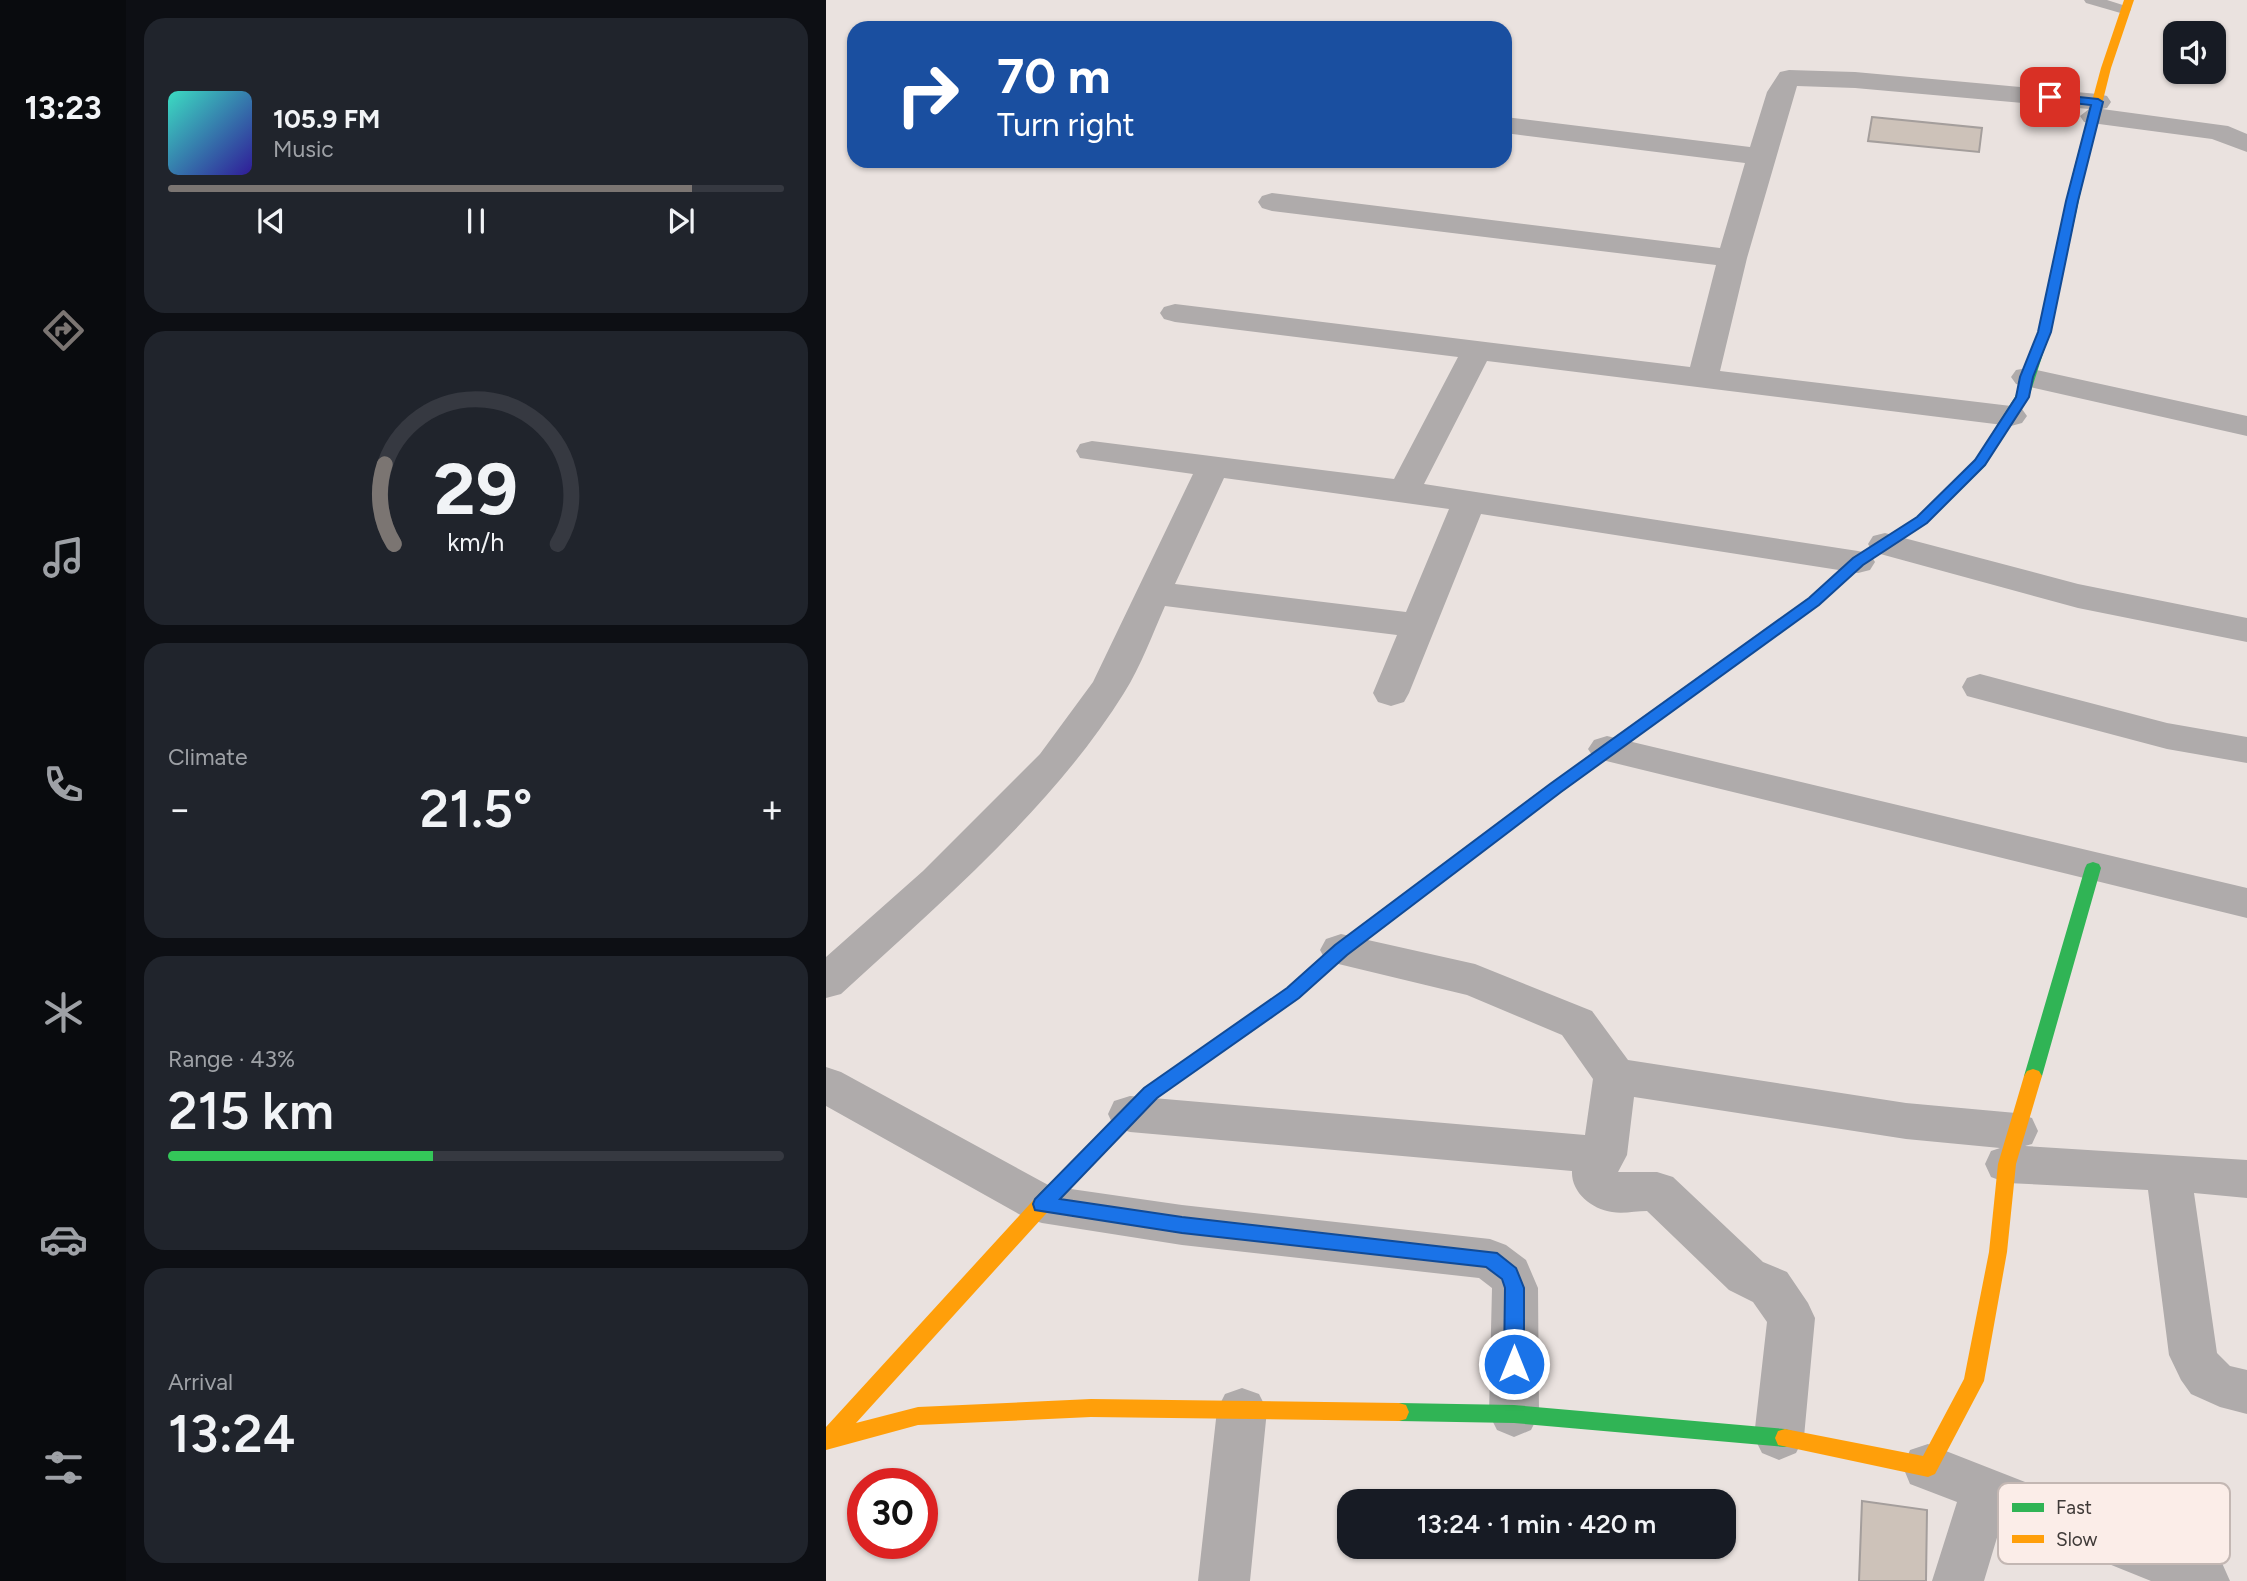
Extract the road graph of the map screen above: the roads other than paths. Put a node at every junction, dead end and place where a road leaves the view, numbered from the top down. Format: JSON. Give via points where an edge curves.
{"nodes":[{"id":1,"x":2091,"y":0,"type":"edge"},
{"id":2,"x":2127,"y":5,"type":"edge"},
{"id":3,"x":1995,"y":68,"type":"dead end"},
{"id":4,"x":2098,"y":99,"type":"junction"},
{"id":5,"x":1512,"y":126,"type":"edge"},
{"id":6,"x":2247,"y":144,"type":"edge"},
{"id":7,"x":1762,"y":157,"type":"junction"},
{"id":8,"x":1272,"y":202,"type":"dead end"},
{"id":9,"x":1732,"y":258,"type":"junction"},
{"id":10,"x":1175,"y":313,"type":"dead end"},
{"id":11,"x":1478,"y":349,"type":"junction"},
{"id":12,"x":1703,"y":377,"type":"junction"},
{"id":13,"x":2026,"y":377,"type":"junction"},
{"id":14,"x":2011,"y":416,"type":"junction"},
{"id":15,"x":2247,"y":426,"type":"edge"},
{"id":16,"x":1092,"y":451,"type":"dead end"},
{"id":17,"x":1212,"y":469,"type":"junction"},
{"id":18,"x":1404,"y":491,"type":"junction"},
{"id":19,"x":1469,"y":502,"type":"junction"},
{"id":20,"x":1871,"y":553,"type":"junction"},
{"id":21,"x":1154,"y":593,"type":"junction"},
{"id":22,"x":1418,"y":625,"type":"junction"},
{"id":23,"x":2247,"y":630,"type":"edge"},
{"id":24,"x":1980,"y":687,"type":"dead end"},
{"id":25,"x":1391,"y":693,"type":"dead end"},
{"id":26,"x":1607,"y":749,"type":"junction"},
{"id":27,"x":2247,"y":750,"type":"edge"},
{"id":28,"x":2093,"y":868,"type":"junction"},
{"id":29,"x":2247,"y":904,"type":"edge"},
{"id":30,"x":1341,"y":950,"type":"junction"},
{"id":31,"x":826,"y":982,"type":"edge"},
{"id":32,"x":1615,"y":1076,"type":"junction"},
{"id":33,"x":826,"y":1085,"type":"edge"},
{"id":34,"x":1130,"y":1114,"type":"junction"},
{"id":35,"x":2012,"y":1147,"type":"junction"},
{"id":36,"x":1605,"y":1155,"type":"junction"},
{"id":37,"x":2168,"y":1172,"type":"junction"},
{"id":38,"x":2247,"y":1180,"type":"edge"},
{"id":39,"x":1042,"y":1204,"type":"junction"},
{"id":40,"x":2247,"y":1392,"type":"edge"},
{"id":41,"x":1242,"y":1410,"type":"junction"},
{"id":42,"x":1514,"y":1414,"type":"junction"},
{"id":43,"x":1779,"y":1437,"type":"junction"},
{"id":44,"x":827,"y":1440,"type":"edge"},
{"id":45,"x":1928,"y":1467,"type":"junction"},
{"id":46,"x":1986,"y":1491,"type":"junction"},
{"id":47,"x":1998,"y":1496,"type":"edge"},
{"id":48,"x":2171,"y":1564,"type":"edge"},
{"id":49,"x":1224,"y":1581,"type":"edge"},
{"id":50,"x":1958,"y":1581,"type":"edge"},
{"id":51,"x":2204,"y":1581,"type":"edge"}],
"edges":[{"from":1,"to":2,"type":"lane"},
{"from":2,"to":4,"type":"street"},
{"from":3,"to":4,"type":"street"},
{"from":4,"to":6,"type":"street"},
{"from":4,"to":7,"type":"street","via":[[1789,78],[1780,92]]},
{"from":4,"to":13,"type":"street","via":[[2044,332]]},
{"from":5,"to":7,"type":"street"},
{"from":7,"to":9,"type":"street"},
{"from":8,"to":9,"type":"street"},
{"from":9,"to":12,"type":"street"},
{"from":10,"to":11,"type":"street"},
{"from":11,"to":12,"type":"street"},
{"from":11,"to":18,"type":"street"},
{"from":12,"to":14,"type":"street"},
{"from":13,"to":14,"type":"street"},
{"from":13,"to":15,"type":"street"},
{"from":14,"to":20,"type":"street","via":[[1980,463],[1922,520]]},
{"from":16,"to":17,"type":"street"},
{"from":17,"to":18,"type":"street"},
{"from":17,"to":21,"type":"street"},
{"from":18,"to":19,"type":"street"},
{"from":19,"to":20,"type":"street"},
{"from":19,"to":22,"type":"street"},
{"from":20,"to":23,"type":"street"},
{"from":20,"to":26,"type":"street","via":[[1814,601]]},
{"from":21,"to":22,"type":"street"},
{"from":21,"to":31,"type":"street","via":[[1109,687],[1053,764],[937,882]]},
{"from":22,"to":25,"type":"street"},
{"from":24,"to":27,"type":"street","via":[[2167,736]]},
{"from":26,"to":28,"type":"street"},
{"from":26,"to":30,"type":"street"},
{"from":28,"to":29,"type":"street"},
{"from":28,"to":35,"type":"street"},
{"from":30,"to":32,"type":"street","via":[[1475,979],[1577,1023]]},
{"from":30,"to":34,"type":"street","via":[[1293,993],[1151,1093]]},
{"from":32,"to":35,"type":"street","via":[[1906,1121]]},
{"from":32,"to":36,"type":"street"},
{"from":33,"to":39,"type":"street"},
{"from":34,"to":36,"type":"street"},
{"from":34,"to":39,"type":"street"},
{"from":35,"to":37,"type":"street"},
{"from":35,"to":45,"type":"street","via":[[1974,1381]]},
{"from":36,"to":43,"type":"street","via":[[1594,1170],[1594,1180],[1612,1193],[1657,1191],[1746,1276],[1770,1287],[1791,1318]]},
{"from":37,"to":38,"type":"street"},
{"from":37,"to":40,"type":"street","via":[[2193,1354],[2205,1378]]},
{"from":39,"to":42,"type":"street","via":[[1182,1225],[1490,1259],[1509,1274],[1515,1288]]},
{"from":39,"to":44,"type":"street"},
{"from":41,"to":42,"type":"street"},
{"from":41,"to":44,"type":"street","via":[[1091,1408],[918,1416]]},
{"from":41,"to":49,"type":"street"},
{"from":42,"to":43,"type":"street"},
{"from":43,"to":45,"type":"street"},
{"from":45,"to":46,"type":"street"},
{"from":46,"to":47,"type":"street"},
{"from":46,"to":50,"type":"street"},
{"from":48,"to":51,"type":"street"}]}
